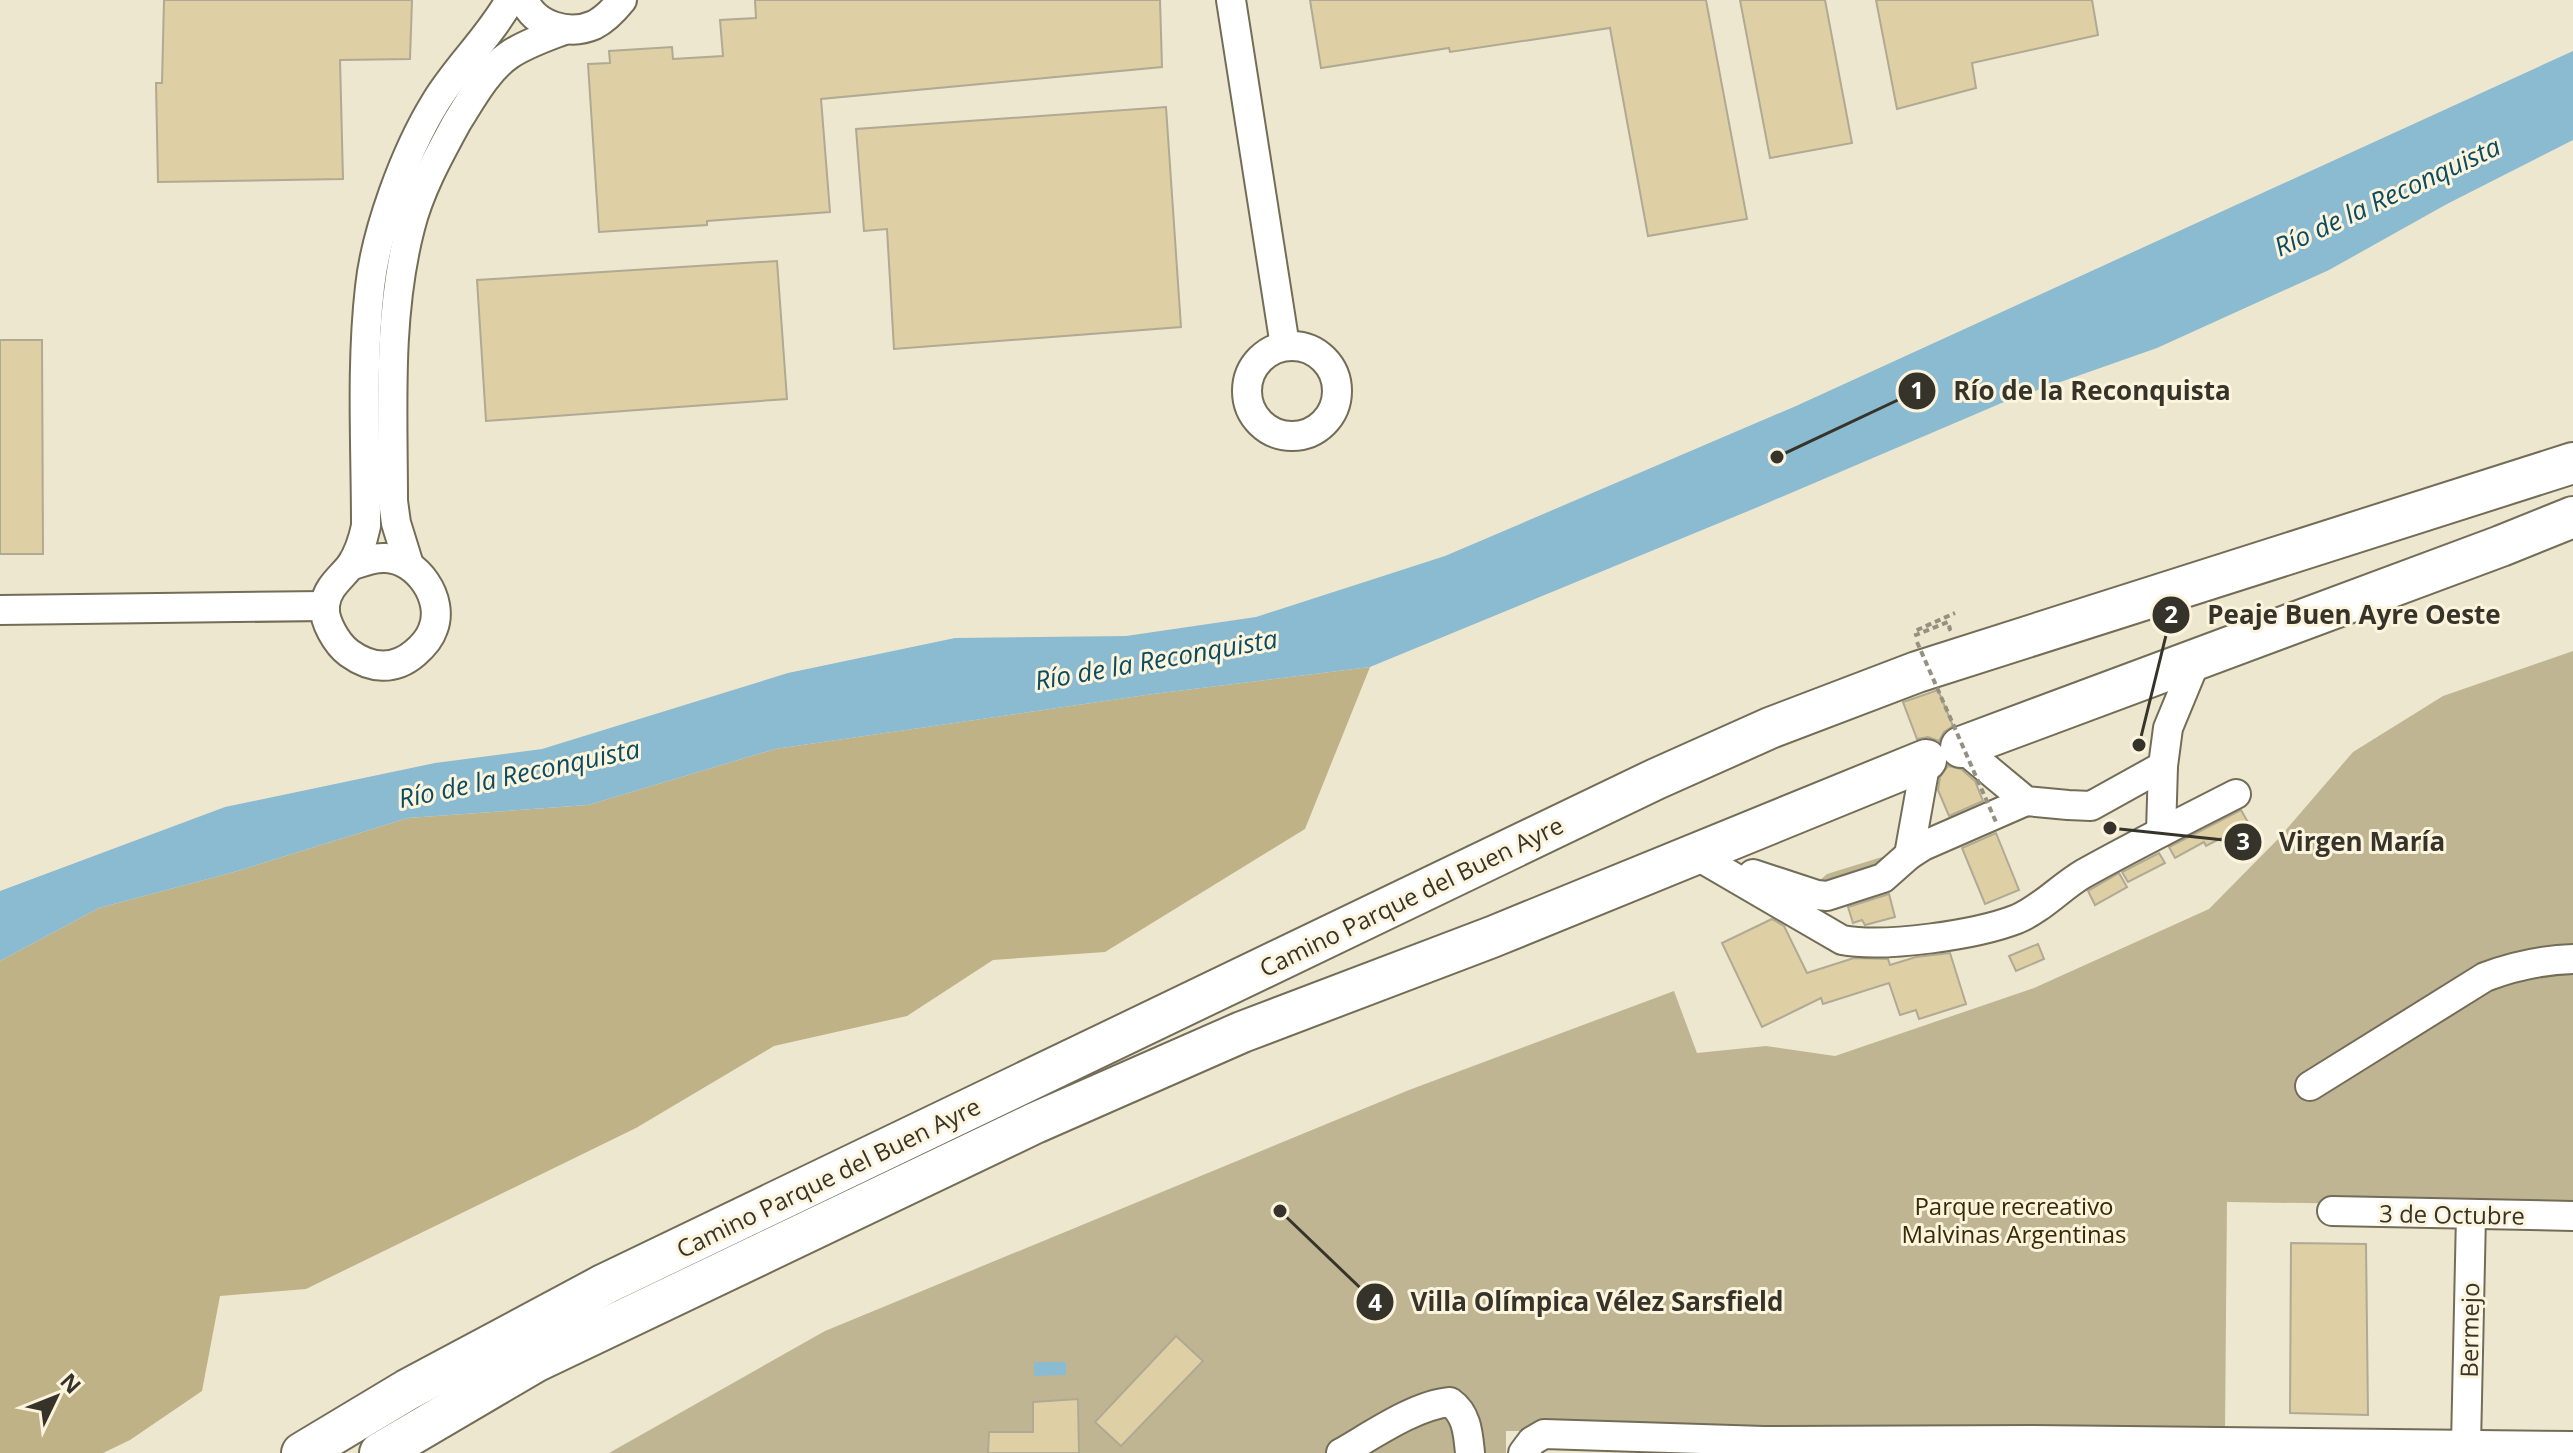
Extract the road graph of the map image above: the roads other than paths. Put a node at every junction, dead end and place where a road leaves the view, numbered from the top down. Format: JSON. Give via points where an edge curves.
{"nodes":[{"id":1,"x":510,"y":0,"type":"edge"},
{"id":2,"x":524,"y":0,"type":"edge"},
{"id":3,"x":622,"y":0,"type":"edge"},
{"id":4,"x":1231,"y":0,"type":"edge"},
{"id":5,"x":564,"y":30,"type":"junction"},
{"id":6,"x":1285,"y":346,"type":"dead end"},
{"id":7,"x":2573,"y":463,"type":"edge"},
{"id":8,"x":2573,"y":517,"type":"edge"},
{"id":9,"x":409,"y":565,"type":"junction"},
{"id":10,"x":350,"y":566,"type":"junction"},
{"id":11,"x":325,"y":606,"type":"junction"},
{"id":12,"x":0,"y":610,"type":"edge"},
{"id":13,"x":2197,"y":658,"type":"junction"},
{"id":14,"x":1944,"y":754,"type":"junction"},
{"id":15,"x":2163,"y":766,"type":"junction"},
{"id":16,"x":2236,"y":794,"type":"dead end"},
{"id":17,"x":2026,"y":801,"type":"junction"},
{"id":18,"x":2161,"y":832,"type":"junction"},
{"id":19,"x":1694,"y":854,"type":"junction"},
{"id":20,"x":1909,"y":855,"type":"junction"},
{"id":21,"x":2573,"y":959,"type":"edge"},
{"id":22,"x":2310,"y":1086,"type":"dead end"},
{"id":23,"x":2332,"y":1211,"type":"dead end"},
{"id":24,"x":2471,"y":1215,"type":"junction"},
{"id":25,"x":2573,"y":1216,"type":"edge"},
{"id":26,"x":2573,"y":1446,"type":"edge"},
{"id":27,"x":1528,"y":1447,"type":"edge"},
{"id":28,"x":1764,"y":1447,"type":"edge"},
{"id":29,"x":2033,"y":1447,"type":"edge"},
{"id":30,"x":2483,"y":1448,"type":"edge"},
{"id":31,"x":302,"y":1453,"type":"edge"},
{"id":32,"x":380,"y":1453,"type":"edge"},
{"id":33,"x":1341,"y":1453,"type":"edge"},
{"id":34,"x":1470,"y":1453,"type":"edge"}],
"edges":[{"from":1,"to":10,"type":"street","via":[[434,104],[407,157],[385,220],[370,285],[366,526]]},
{"from":2,"to":5,"type":"street","via":[[546,24]]},
{"from":3,"to":5,"type":"street","via":[[591,26]]},
{"from":4,"to":6,"type":"street"},
{"from":5,"to":9,"type":"street","via":[[507,56],[492,71],[444,146],[410,225],[393,341],[393,501]]},
{"from":7,"to":31,"type":"highway","name":"Camino Parque del Buen Ayre","via":[[1931,667],[1770,728],[605,1284]]},
{"from":8,"to":13,"type":"highway","name":"Camino Parque del Buen Ayre"},
{"from":9,"to":10,"type":"street","via":[[388,557]]},
{"from":9,"to":11,"type":"street","via":[[425,581],[436,605],[434,628],[404,662],[383,667],[364,663],[345,650],[331,629]]},
{"from":10,"to":11,"type":"street","via":[[334,581]]},
{"from":11,"to":12,"type":"street"},
{"from":13,"to":14,"type":"highway","name":"Camino Parque del Buen Ayre"},
{"from":13,"to":15,"type":"street","via":[[2168,728]]},
{"from":14,"to":17,"type":"street"},
{"from":14,"to":19,"type":"highway","name":"Camino Parque del Buen Ayre"},
{"from":14,"to":20,"type":"street"},
{"from":15,"to":17,"type":"street","via":[[2091,806]]},
{"from":15,"to":18,"type":"street"},
{"from":16,"to":18,"type":"street"},
{"from":17,"to":20,"type":"street"},
{"from":18,"to":19,"type":"street","via":[[2081,876],[2021,918],[1951,935],[1861,943],[1842,940]]},
{"from":19,"to":20,"type":"street","via":[[1827,896],[1883,878]]},
{"from":19,"to":32,"type":"highway","name":"Camino Parque del Buen Ayre","via":[[1242,1032],[1035,1123],[535,1362]]},
{"from":21,"to":22,"type":"street","via":[[2511,967],[2485,977]]},
{"from":23,"to":24,"type":"street","name":"3 de Octubre"},
{"from":24,"to":25,"type":"street","name":"3 de Octubre"},
{"from":24,"to":30,"type":"street","name":"Bermejo"},
{"from":26,"to":30,"type":"street"},
{"from":27,"to":28,"type":"street","via":[[1544,1434]]},
{"from":28,"to":29,"type":"street"},
{"from":29,"to":30,"type":"street"},
{"from":33,"to":34,"type":"street","via":[[1416,1412],[1450,1402],[1460,1409]]}]}
